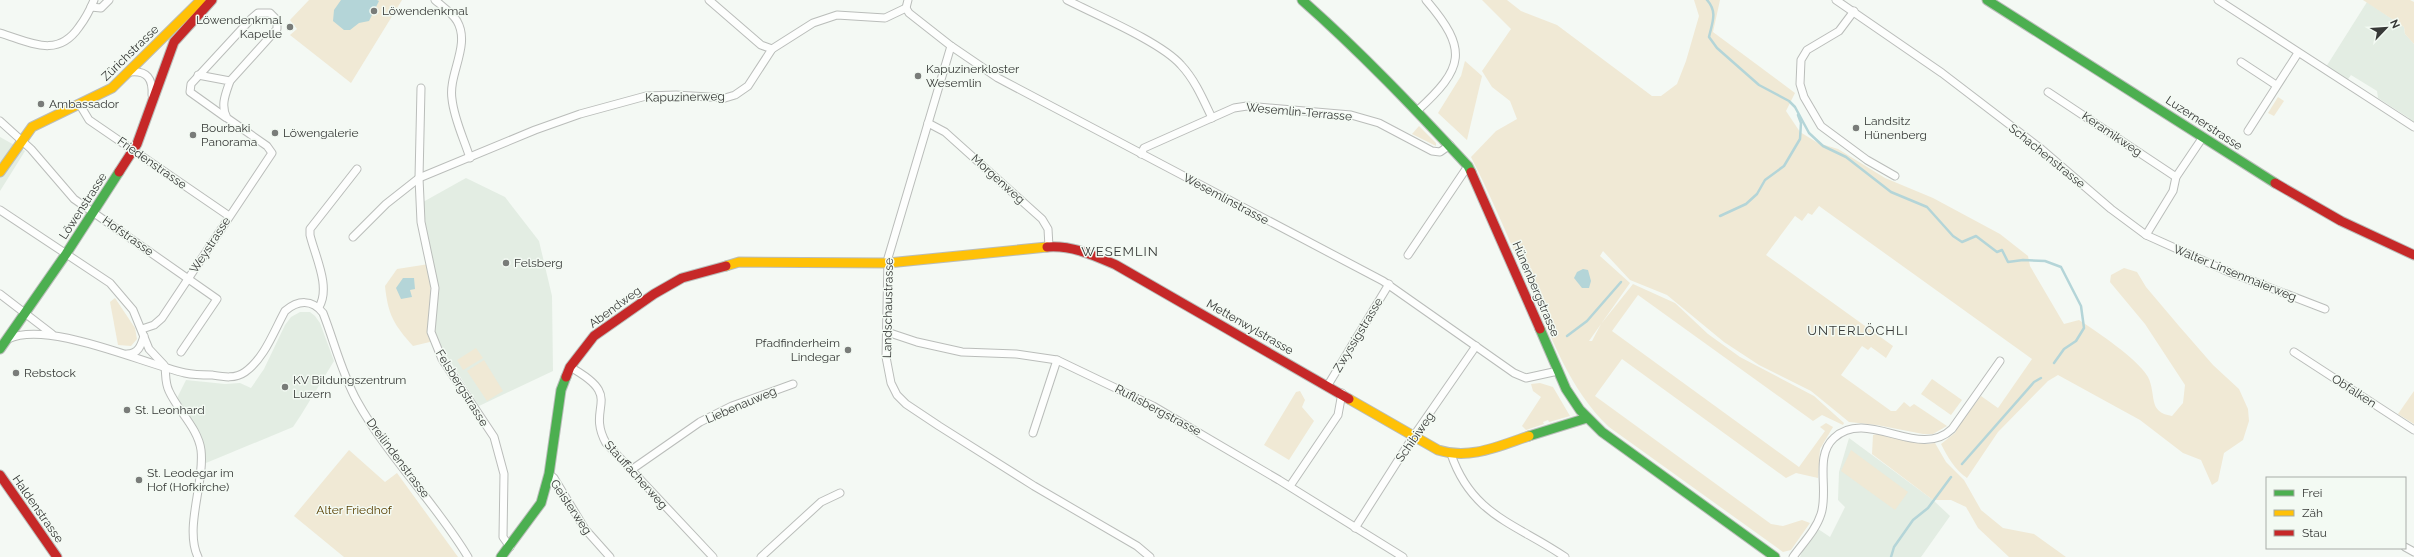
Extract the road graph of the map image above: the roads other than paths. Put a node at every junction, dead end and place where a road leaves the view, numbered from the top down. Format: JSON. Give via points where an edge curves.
{"nodes":[{"id":1,"x":94,"y":0,"type":"edge"},
{"id":2,"x":110,"y":0,"type":"edge"},
{"id":3,"x":201,"y":0,"type":"edge"},
{"id":4,"x":212,"y":0,"type":"edge"},
{"id":5,"x":435,"y":0,"type":"edge"},
{"id":6,"x":709,"y":0,"type":"edge"},
{"id":7,"x":1067,"y":0,"type":"edge"},
{"id":8,"x":1302,"y":0,"type":"edge"},
{"id":9,"x":1426,"y":0,"type":"edge"},
{"id":10,"x":1836,"y":0,"type":"edge"},
{"id":11,"x":1987,"y":0,"type":"edge"},
{"id":12,"x":2218,"y":0,"type":"edge"},
{"id":13,"x":907,"y":4,"type":"edge"},
{"id":14,"x":91,"y":8,"type":"junction"},
{"id":15,"x":1854,"y":12,"type":"junction"},
{"id":16,"x":0,"y":33,"type":"edge"},
{"id":17,"x":951,"y":46,"type":"junction"},
{"id":18,"x":772,"y":49,"type":"junction"},
{"id":19,"x":2298,"y":54,"type":"junction"},
{"id":20,"x":2241,"y":62,"type":"dead end"},
{"id":21,"x":165,"y":65,"type":"joint"},
{"id":22,"x":130,"y":72,"type":"junction"},
{"id":23,"x":198,"y":75,"type":"junction"},
{"id":24,"x":230,"y":81,"type":"junction"},
{"id":25,"x":2276,"y":85,"type":"junction"},
{"id":26,"x":421,"y":88,"type":"dead end"},
{"id":27,"x":2048,"y":92,"type":"dead end"},
{"id":28,"x":152,"y":103,"type":"junction"},
{"id":29,"x":80,"y":105,"type":"junction"},
{"id":30,"x":1417,"y":111,"type":"junction"},
{"id":31,"x":227,"y":118,"type":"junction"},
{"id":32,"x":1212,"y":118,"type":"junction"},
{"id":33,"x":0,"y":121,"type":"edge"},
{"id":34,"x":928,"y":123,"type":"junction"},
{"id":35,"x":2414,"y":127,"type":"edge"},
{"id":36,"x":2248,"y":131,"type":"dead end"},
{"id":37,"x":2203,"y":137,"type":"junction"},
{"id":38,"x":22,"y":139,"type":"junction"},
{"id":39,"x":1450,"y":145,"type":"junction"},
{"id":40,"x":134,"y":150,"type":"junction"},
{"id":41,"x":1141,"y":154,"type":"junction"},
{"id":42,"x":470,"y":158,"type":"junction"},
{"id":43,"x":1468,"y":166,"type":"junction"},
{"id":44,"x":357,"y":169,"type":"dead end"},
{"id":45,"x":0,"y":172,"type":"edge"},
{"id":46,"x":1894,"y":176,"type":"dead end"},
{"id":47,"x":2176,"y":177,"type":"junction"},
{"id":48,"x":419,"y":178,"type":"junction"},
{"id":49,"x":0,"y":210,"type":"edge"},
{"id":50,"x":94,"y":212,"type":"junction"},
{"id":51,"x":229,"y":216,"type":"junction"},
{"id":52,"x":2146,"y":235,"type":"junction"},
{"id":53,"x":353,"y":237,"type":"dead end"},
{"id":54,"x":1049,"y":247,"type":"junction"},
{"id":55,"x":66,"y":254,"type":"junction"},
{"id":56,"x":1408,"y":255,"type":"dead end"},
{"id":57,"x":2414,"y":255,"type":"edge"},
{"id":58,"x":888,"y":263,"type":"junction"},
{"id":59,"x":188,"y":278,"type":"junction"},
{"id":60,"x":1389,"y":284,"type":"junction"},
{"id":61,"x":0,"y":294,"type":"edge"},
{"id":62,"x":319,"y":307,"type":"junction"},
{"id":63,"x":2325,"y":310,"type":"dead end"},
{"id":64,"x":26,"y":313,"type":"junction"},
{"id":65,"x":887,"y":332,"type":"junction"},
{"id":66,"x":143,"y":333,"type":"junction"},
{"id":67,"x":52,"y":334,"type":"junction"},
{"id":68,"x":6,"y":340,"type":"junction"},
{"id":69,"x":1476,"y":346,"type":"junction"},
{"id":70,"x":0,"y":349,"type":"edge"},
{"id":71,"x":181,"y":352,"type":"dead end"},
{"id":72,"x":2294,"y":352,"type":"dead end"},
{"id":73,"x":123,"y":354,"type":"junction"},
{"id":74,"x":1057,"y":360,"type":"junction"},
{"id":75,"x":2000,"y":362,"type":"dead end"},
{"id":76,"x":165,"y":367,"type":"junction"},
{"id":77,"x":570,"y":367,"type":"junction"},
{"id":78,"x":1558,"y":371,"type":"junction"},
{"id":79,"x":793,"y":384,"type":"dead end"},
{"id":80,"x":1328,"y":385,"type":"junction"},
{"id":81,"x":1342,"y":393,"type":"junction"},
{"id":82,"x":1587,"y":418,"type":"junction"},
{"id":83,"x":2414,"y":430,"type":"edge"},
{"id":84,"x":1033,"y":433,"type":"dead end"},
{"id":85,"x":1413,"y":437,"type":"junction"},
{"id":86,"x":1451,"y":454,"type":"junction"},
{"id":87,"x":631,"y":470,"type":"junction"},
{"id":88,"x":549,"y":474,"type":"junction"},
{"id":89,"x":0,"y":475,"type":"edge"},
{"id":90,"x":1290,"y":486,"type":"junction"},
{"id":91,"x":840,"y":493,"type":"dead end"},
{"id":92,"x":1355,"y":528,"type":"junction"},
{"id":93,"x":510,"y":547,"type":"junction"},
{"id":94,"x":57,"y":557,"type":"edge"},
{"id":95,"x":198,"y":557,"type":"edge"},
{"id":96,"x":468,"y":557,"type":"edge"},
{"id":97,"x":501,"y":557,"type":"edge"},
{"id":98,"x":610,"y":557,"type":"edge"},
{"id":99,"x":713,"y":557,"type":"edge"},
{"id":100,"x":761,"y":557,"type":"edge"},
{"id":101,"x":1150,"y":557,"type":"edge"},
{"id":102,"x":1403,"y":557,"type":"edge"},
{"id":103,"x":1565,"y":557,"type":"edge"},
{"id":104,"x":1775,"y":557,"type":"edge"},
{"id":105,"x":1793,"y":557,"type":"edge"}],
"edges":[{"from":1,"to":14,"type":"street"},
{"from":2,"to":14,"type":"street","via":[[102,8]]},
{"from":3,"to":22,"type":"street","name":"Zürichstrasse"},
{"from":4,"to":21,"type":"street","name":"Zürichstrasse","via":[[174,42]]},
{"from":5,"to":42,"type":"street","via":[[452,15],[461,31],[462,40],[453,74],[452,99]]},
{"from":6,"to":18,"type":"street","via":[[760,45]]},
{"from":7,"to":32,"type":"street","via":[[1162,49],[1180,63],[1191,76]]},
{"from":8,"to":30,"type":"street","name":"Hünenbergstrasse","via":[[1335,29]]},
{"from":9,"to":30,"type":"street","via":[[1452,34],[1454,62],[1442,88]]},
{"from":10,"to":15,"type":"street","name":"Schachenstrasse"},
{"from":11,"to":37,"type":"street","name":"Luzernerstrasse"},
{"from":12,"to":19,"type":"street"},
{"from":13,"to":17,"type":"street","name":"Wesemlinstrasse","via":[[909,13]]},
{"from":13,"to":18,"type":"street","name":"Kapuzinerweg","via":[[885,18],[837,15],[827,18],[799,31]]},
{"from":14,"to":16,"type":"street","via":[[73,36],[62,44],[43,45]]},
{"from":15,"to":46,"type":"street","via":[[1839,31],[1808,50],[1801,60],[1800,84],[1804,97],[1821,126],[1867,160]]},
{"from":15,"to":52,"type":"street","name":"Schachenstrasse","via":[[1942,73],[2040,148],[2111,209]]},
{"from":17,"to":34,"type":"street","name":"Landschaustrasse"},
{"from":17,"to":41,"type":"street","name":"Wesemlinstrasse","via":[[998,78]]},
{"from":18,"to":42,"type":"street","name":"Kapuzinerweg","via":[[748,86],[735,95],[712,98],[663,95],[625,101],[534,130]]},
{"from":19,"to":25,"type":"street"},
{"from":19,"to":35,"type":"street"},
{"from":20,"to":25,"type":"street"},
{"from":21,"to":28,"type":"street","name":"Löwenstrasse","via":[[160,86]]},
{"from":22,"to":28,"type":"street","via":[[143,72],[149,77],[153,86]]},
{"from":22,"to":29,"type":"street","name":"Zürichstrasse","via":[[112,88]]},
{"from":23,"to":24,"type":"street"},
{"from":23,"to":24,"type":"street","via":[[258,13],[270,13],[277,20],[275,31]]},
{"from":23,"to":31,"type":"street","via":[[191,84],[190,92]]},
{"from":24,"to":31,"type":"street","via":[[223,102],[223,111]]},
{"from":25,"to":36,"type":"street"},
{"from":26,"to":48,"type":"street"},
{"from":27,"to":47,"type":"street","name":"Keramikweg"},
{"from":28,"to":40,"type":"street","name":"Löwenstrasse"},
{"from":29,"to":38,"type":"street","name":"Zürichstrasse","via":[[35,125]]},
{"from":29,"to":40,"type":"street","name":"Friedenstrasse","via":[[90,120]]},
{"from":30,"to":39,"type":"street","name":"Hünenbergstrasse"},
{"from":31,"to":51,"type":"street","name":"Weystrasse","via":[[267,146],[272,153]]},
{"from":32,"to":39,"type":"street","name":"Wesemlin-Terrasse","via":[[1246,106],[1350,115],[1379,123],[1432,151],[1440,152]]},
{"from":32,"to":41,"type":"street","name":"Wesemlin-Terrasse","via":[[1144,148]]},
{"from":33,"to":38,"type":"street","name":"Hofstrasse"},
{"from":34,"to":54,"type":"street","name":"Morgenweg","via":[[945,132],[1042,219],[1048,229]]},
{"from":34,"to":58,"type":"street","name":"Landschaustrasse"},
{"from":37,"to":47,"type":"street"},
{"from":37,"to":57,"type":"street","name":"Luzernerstrasse","via":[[2312,206]]},
{"from":38,"to":45,"type":"street","name":"Zürichstrasse"},
{"from":38,"to":50,"type":"street","name":"Hofstrasse","via":[[74,199]]},
{"from":39,"to":43,"type":"street","name":"Hünenbergstrasse"},
{"from":40,"to":50,"type":"street","name":"Löwenstrasse"},
{"from":40,"to":51,"type":"street","name":"Friedenstrasse"},
{"from":41,"to":60,"type":"street","name":"Wesemlinstrasse"},
{"from":42,"to":48,"type":"street","name":"Kapuzinerweg"},
{"from":43,"to":56,"type":"street"},
{"from":43,"to":78,"type":"street","name":"Hünenbergstrasse"},
{"from":44,"to":62,"type":"street","via":[[310,229],[323,285],[324,299]]},
{"from":47,"to":52,"type":"street","via":[[2173,191]]},
{"from":48,"to":53,"type":"street","name":"Kapuzinerweg","via":[[386,204]]},
{"from":48,"to":93,"type":"street","name":"Felsbergstrasse","via":[[421,222],[435,288],[431,332],[442,359],[494,437],[504,474],[503,537]]},
{"from":49,"to":55,"type":"street"},
{"from":50,"to":55,"type":"street","name":"Löwenstrasse"},
{"from":50,"to":59,"type":"street","name":"Hofstrasse"},
{"from":51,"to":59,"type":"street","name":"Weystrasse"},
{"from":52,"to":63,"type":"street","name":"Walter Linsenmaierweg","via":[[2224,270]]},
{"from":54,"to":58,"type":"street","name":"Mettenwylstrasse"},
{"from":54,"to":80,"type":"street","name":"Mettenwylstrasse","via":[[1067,247],[1116,265]]},
{"from":55,"to":64,"type":"street","name":"Löwenstrasse"},
{"from":55,"to":66,"type":"street","via":[[118,291],[133,310]]},
{"from":58,"to":65,"type":"street","name":"Landschaustrasse"},
{"from":58,"to":77,"type":"street","name":"Abendweg","via":[[764,261],[739,262],[706,270],[680,280],[630,308],[594,336]]},
{"from":59,"to":66,"type":"street","name":"Weystrasse","via":[[160,320]]},
{"from":59,"to":71,"type":"street","name":"Hofstrasse","via":[[216,300]]},
{"from":60,"to":69,"type":"street","name":"Wesemlinstrasse"},
{"from":60,"to":80,"type":"street","name":"Zwyssigstrasse"},
{"from":61,"to":64,"type":"street"},
{"from":62,"to":76,"type":"street","via":[[313,303],[302,302],[291,305],[284,311],[254,364],[240,374],[231,377],[185,373]]},
{"from":62,"to":96,"type":"street","name":"Dreilindenstrasse","via":[[324,313],[356,401],[454,533]]},
{"from":64,"to":67,"type":"street"},
{"from":64,"to":68,"type":"street","name":"Löwenstrasse"},
{"from":65,"to":74,"type":"street","name":"Ruflisbergstrasse","via":[[950,350],[1016,354]]},
{"from":65,"to":101,"type":"street","name":"Landschaustrasse","via":[[886,357],[891,383],[896,395],[906,404],[1034,486],[1137,546]]},
{"from":66,"to":73,"type":"street","via":[[138,350],[133,354]]},
{"from":66,"to":76,"type":"street","via":[[153,356]]},
{"from":67,"to":68,"type":"street","via":[[26,332]]},
{"from":67,"to":73,"type":"street"},
{"from":68,"to":70,"type":"street","name":"Löwenstrasse"},
{"from":69,"to":78,"type":"street","name":"Wesemlinstrasse","via":[[1520,376],[1536,377]]},
{"from":69,"to":85,"type":"street","name":"Schibiweg"},
{"from":72,"to":83,"type":"street","name":"Obfalken"},
{"from":73,"to":76,"type":"street"},
{"from":74,"to":84,"type":"street"},
{"from":74,"to":90,"type":"street","name":"Ruflisbergstrasse","via":[[1153,406]]},
{"from":75,"to":105,"type":"street","via":[[1952,429],[1944,435],[1921,439],[1852,428],[1833,438],[1824,455],[1821,513],[1812,531]]},
{"from":76,"to":95,"type":"street","via":[[169,391],[196,434],[201,450],[193,541]]},
{"from":77,"to":87,"type":"street","name":"Stauffacherweg","via":[[597,385],[601,392],[602,435],[606,443]]},
{"from":77,"to":88,"type":"street","name":"Abendweg","via":[[561,390]]},
{"from":78,"to":82,"type":"street","name":"Hünenbergstrasse","via":[[1572,399]]},
{"from":79,"to":87,"type":"street","name":"Liebenauweg","via":[[732,406],[700,422]]},
{"from":80,"to":81,"type":"street","name":"Mettenwylstrasse"},
{"from":81,"to":85,"type":"street","name":"Mettenwylstrasse"},
{"from":81,"to":90,"type":"street","via":[[1338,415]]},
{"from":82,"to":86,"type":"street","name":"Mettenwylstrasse","via":[[1484,451],[1463,455]]},
{"from":82,"to":104,"type":"street","name":"Hünenbergstrasse","via":[[1602,432]]},
{"from":85,"to":86,"type":"street","name":"Mettenwylstrasse"},
{"from":85,"to":92,"type":"street","name":"Schibiweg"},
{"from":86,"to":103,"type":"street","via":[[1468,489],[1481,505],[1507,524]]},
{"from":87,"to":99,"type":"street","name":"Stauffacherweg"},
{"from":88,"to":93,"type":"street","name":"Abendweg","via":[[539,507]]},
{"from":88,"to":98,"type":"street","name":"Geisterweg","via":[[585,529]]},
{"from":89,"to":94,"type":"street","name":"Haldenstrasse"},
{"from":90,"to":92,"type":"street","name":"Ruflisbergstrasse"},
{"from":91,"to":100,"type":"street","via":[[821,502]]},
{"from":92,"to":102,"type":"street","name":"Ruflisbergstrasse"},
{"from":93,"to":97,"type":"street","name":"Abendweg"}]}
